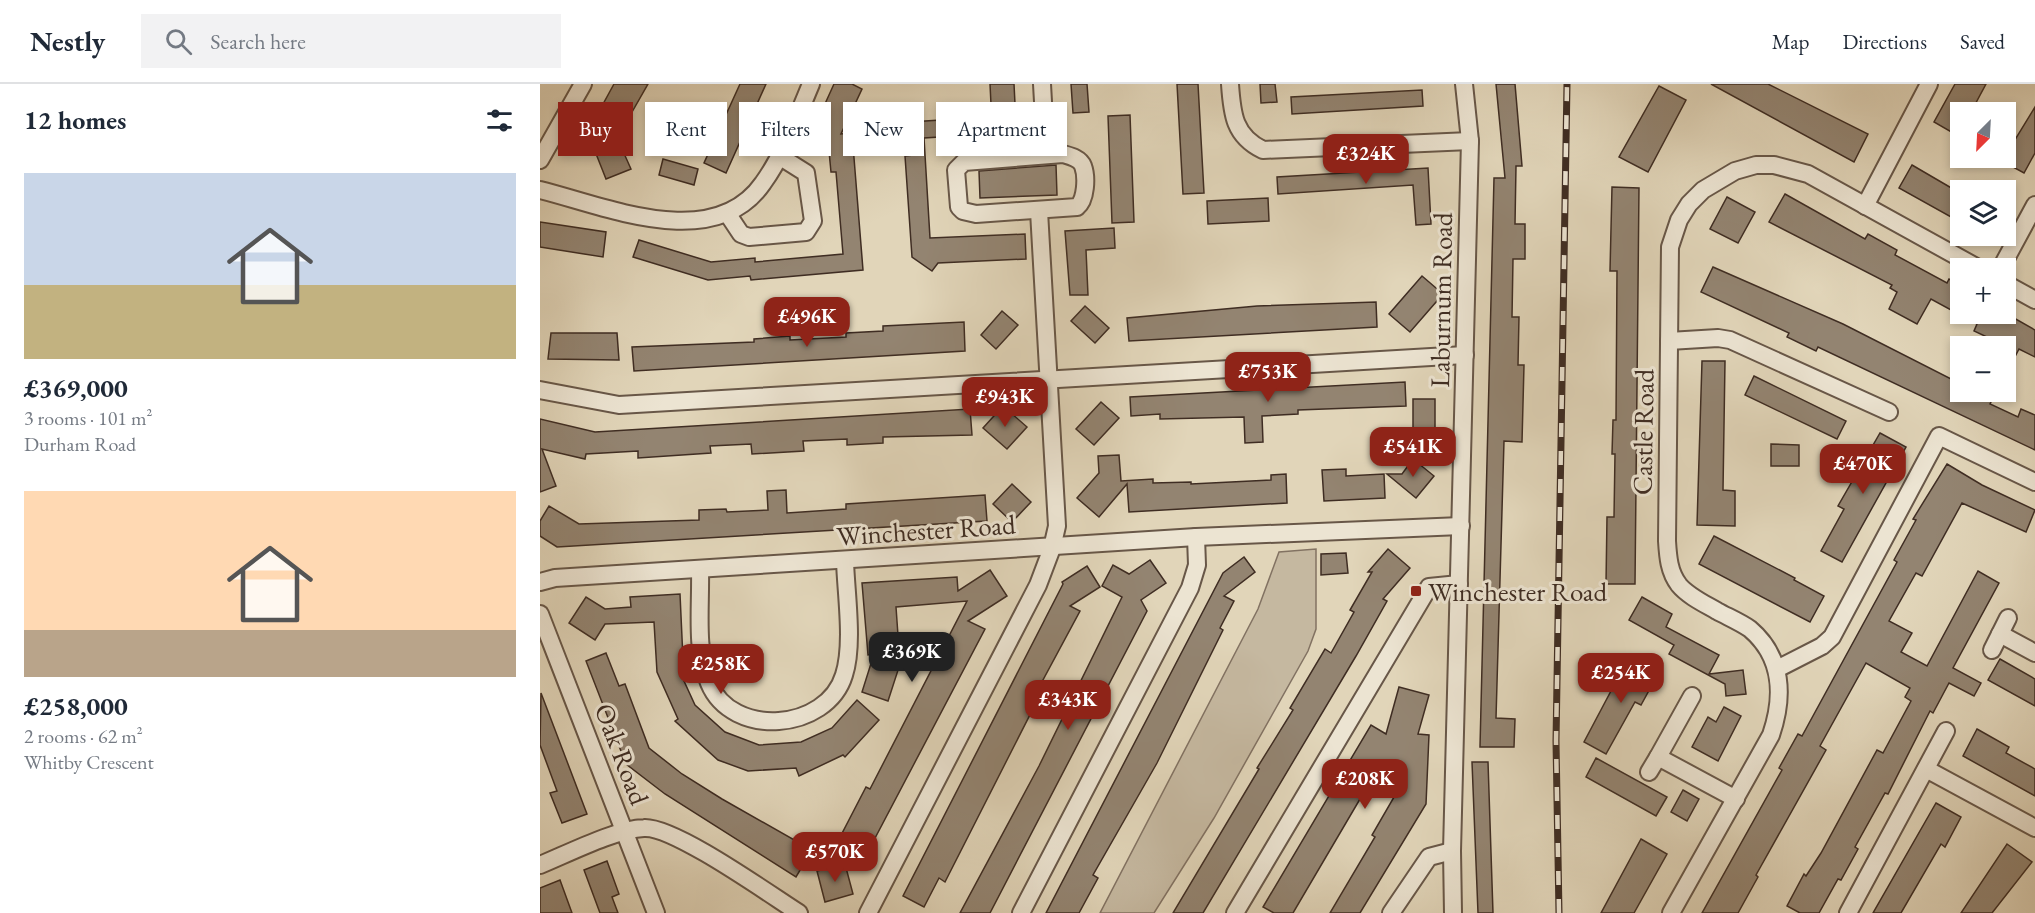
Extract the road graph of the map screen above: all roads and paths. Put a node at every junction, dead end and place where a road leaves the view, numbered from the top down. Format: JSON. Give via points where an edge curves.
{"nodes":[{"id":1,"x":583,"y":84,"type":"edge"},
{"id":2,"x":811,"y":84,"type":"edge"},
{"id":3,"x":1042,"y":84,"type":"edge"},
{"id":4,"x":1230,"y":84,"type":"edge"},
{"id":5,"x":1464,"y":84,"type":"edge"},
{"id":6,"x":1929,"y":84,"type":"edge"},
{"id":7,"x":803,"y":102,"type":"edge"},
{"id":8,"x":1043,"y":102,"type":"edge"},
{"id":9,"x":1470,"y":141,"type":"junction"},
{"id":10,"x":1067,"y":155,"type":"edge"},
{"id":11,"x":779,"y":156,"type":"joint"},
{"id":12,"x":1035,"y":156,"type":"edge"},
{"id":13,"x":540,"y":160,"type":"edge"},
{"id":14,"x":540,"y":190,"type":"edge"},
{"id":15,"x":2035,"y":205,"type":"edge"},
{"id":16,"x":1865,"y":206,"type":"junction"},
{"id":17,"x":1040,"y":211,"type":"junction"},
{"id":18,"x":727,"y":213,"type":"junction"},
{"id":19,"x":1960,"y":258,"type":"edge"},
{"id":20,"x":2006,"y":258,"type":"edge"},
{"id":21,"x":2016,"y":290,"type":"edge"},
{"id":22,"x":2035,"y":300,"type":"edge"},
{"id":23,"x":1669,"y":341,"type":"junction"},
{"id":24,"x":1465,"y":355,"type":"junction"},
{"id":25,"x":1048,"y":379,"type":"junction"},
{"id":26,"x":540,"y":390,"type":"edge"},
{"id":27,"x":1889,"y":412,"type":"dead end"},
{"id":28,"x":2035,"y":482,"type":"edge"},
{"id":29,"x":1461,"y":526,"type":"junction"},
{"id":30,"x":1196,"y":537,"type":"junction"},
{"id":31,"x":1052,"y":548,"type":"junction"},
{"id":32,"x":845,"y":561,"type":"junction"},
{"id":33,"x":700,"y":570,"type":"junction"},
{"id":34,"x":540,"y":582,"type":"edge"},
{"id":35,"x":1460,"y":584,"type":"junction"},
{"id":36,"x":540,"y":614,"type":"edge"},
{"id":37,"x":2008,"y":618,"type":"dead end"},
{"id":38,"x":2000,"y":634,"type":"junction"},
{"id":39,"x":1992,"y":650,"type":"dead end"},
{"id":40,"x":2035,"y":653,"type":"edge"},
{"id":41,"x":1777,"y":669,"type":"junction"},
{"id":42,"x":1692,"y":696,"type":"dead end"},
{"id":43,"x":1946,"y":731,"type":"dead end"},
{"id":44,"x":1658,"y":756,"type":"junction"},
{"id":45,"x":1926,"y":769,"type":"junction"},
{"id":46,"x":1649,"y":772,"type":"dead end"},
{"id":47,"x":1736,"y":799,"type":"junction"},
{"id":48,"x":2035,"y":828,"type":"edge"},
{"id":49,"x":625,"y":832,"type":"junction"},
{"id":50,"x":1452,"y":851,"type":"junction"},
{"id":51,"x":540,"y":865,"type":"edge"},
{"id":52,"x":656,"y":913,"type":"edge"},
{"id":53,"x":799,"y":913,"type":"edge"},
{"id":54,"x":868,"y":913,"type":"edge"},
{"id":55,"x":1021,"y":913,"type":"edge"},
{"id":56,"x":1235,"y":913,"type":"edge"},
{"id":57,"x":1391,"y":913,"type":"edge"},
{"id":58,"x":1453,"y":913,"type":"edge"},
{"id":59,"x":1671,"y":913,"type":"edge"},
{"id":60,"x":1848,"y":913,"type":"edge"}],
"edges":[{"from":1,"to":13,"type":"street"},
{"from":2,"to":7,"type":"street"},
{"from":3,"to":8,"type":"street"},
{"from":4,"to":9,"type":"street","via":[[1235,124],[1250,144],[1263,150]]},
{"from":5,"to":9,"type":"street","name":"Laburnum Road"},
{"from":6,"to":16,"type":"street"},
{"from":9,"to":24,"type":"street","name":"Laburnum Road"},
{"from":10,"to":17,"type":"street","via":[[1078,159],[1083,166],[1084,196],[1077,207]]},
{"from":11,"to":18,"type":"street","via":[[763,185]]},
{"from":11,"to":18,"type":"street","via":[[806,173],[813,221],[806,232],[749,237],[741,234]]},
{"from":12,"to":17,"type":"street","via":[[964,162],[956,170],[957,202],[963,211],[976,214]]},
{"from":14,"to":18,"type":"street","via":[[668,222],[700,221]]},
{"from":15,"to":20,"type":"street"},
{"from":16,"to":19,"type":"street","name":"Castle Road"},
{"from":16,"to":23,"type":"street","name":"Castle Road","via":[[1792,169],[1756,165],[1720,177],[1689,204],[1670,247]]},
{"from":17,"to":25,"type":"street"},
{"from":21,"to":22,"type":"street"},
{"from":23,"to":27,"type":"street","via":[[1730,340]]},
{"from":23,"to":41,"type":"street","name":"Castle Road","via":[[1669,567],[1680,586],[1750,629],[1768,650]]},
{"from":24,"to":25,"type":"street"},
{"from":24,"to":29,"type":"street","name":"Laburnum Road"},
{"from":25,"to":26,"type":"street","via":[[619,405]]},
{"from":25,"to":31,"type":"street","via":[[1057,526]]},
{"from":28,"to":41,"type":"street","via":[[1939,436],[1832,636],[1822,646]]},
{"from":29,"to":30,"type":"street","name":"Winchester Road"},
{"from":29,"to":35,"type":"street","name":"Laburnum Road"},
{"from":30,"to":31,"type":"street","name":"Winchester Road"},
{"from":30,"to":55,"type":"street","via":[[1197,565],[1191,588]]},
{"from":31,"to":32,"type":"street","name":"Winchester Road"},
{"from":31,"to":54,"type":"street","via":[[1038,585]]},
{"from":32,"to":33,"type":"street","name":"Winchester Road"},
{"from":32,"to":33,"type":"street","via":[[848,659],[844,677],[828,702],[806,715],[780,722],[748,718],[724,704],[710,685],[702,656]]},
{"from":33,"to":34,"type":"street","name":"Winchester Road"},
{"from":35,"to":50,"type":"street","name":"Laburnum Road"},
{"from":35,"to":56,"type":"street","via":[[1429,587]]},
{"from":36,"to":49,"type":"street","name":"Oak Road"},
{"from":37,"to":38,"type":"street"},
{"from":38,"to":39,"type":"street"},
{"from":38,"to":40,"type":"street"},
{"from":41,"to":47,"type":"street","name":"Castle Road","via":[[1779,711],[1771,735]]},
{"from":42,"to":44,"type":"street"},
{"from":43,"to":45,"type":"street"},
{"from":44,"to":46,"type":"street"},
{"from":44,"to":47,"type":"street"},
{"from":45,"to":48,"type":"street"},
{"from":45,"to":60,"type":"street"},
{"from":47,"to":59,"type":"street","name":"Castle Road"},
{"from":49,"to":51,"type":"street"},
{"from":49,"to":52,"type":"street","name":"Oak Road"},
{"from":49,"to":53,"type":"street","via":[[645,827],[668,832]]},
{"from":50,"to":57,"type":"street","via":[[1429,857]]},
{"from":50,"to":58,"type":"street","name":"Laburnum Road"}]}
